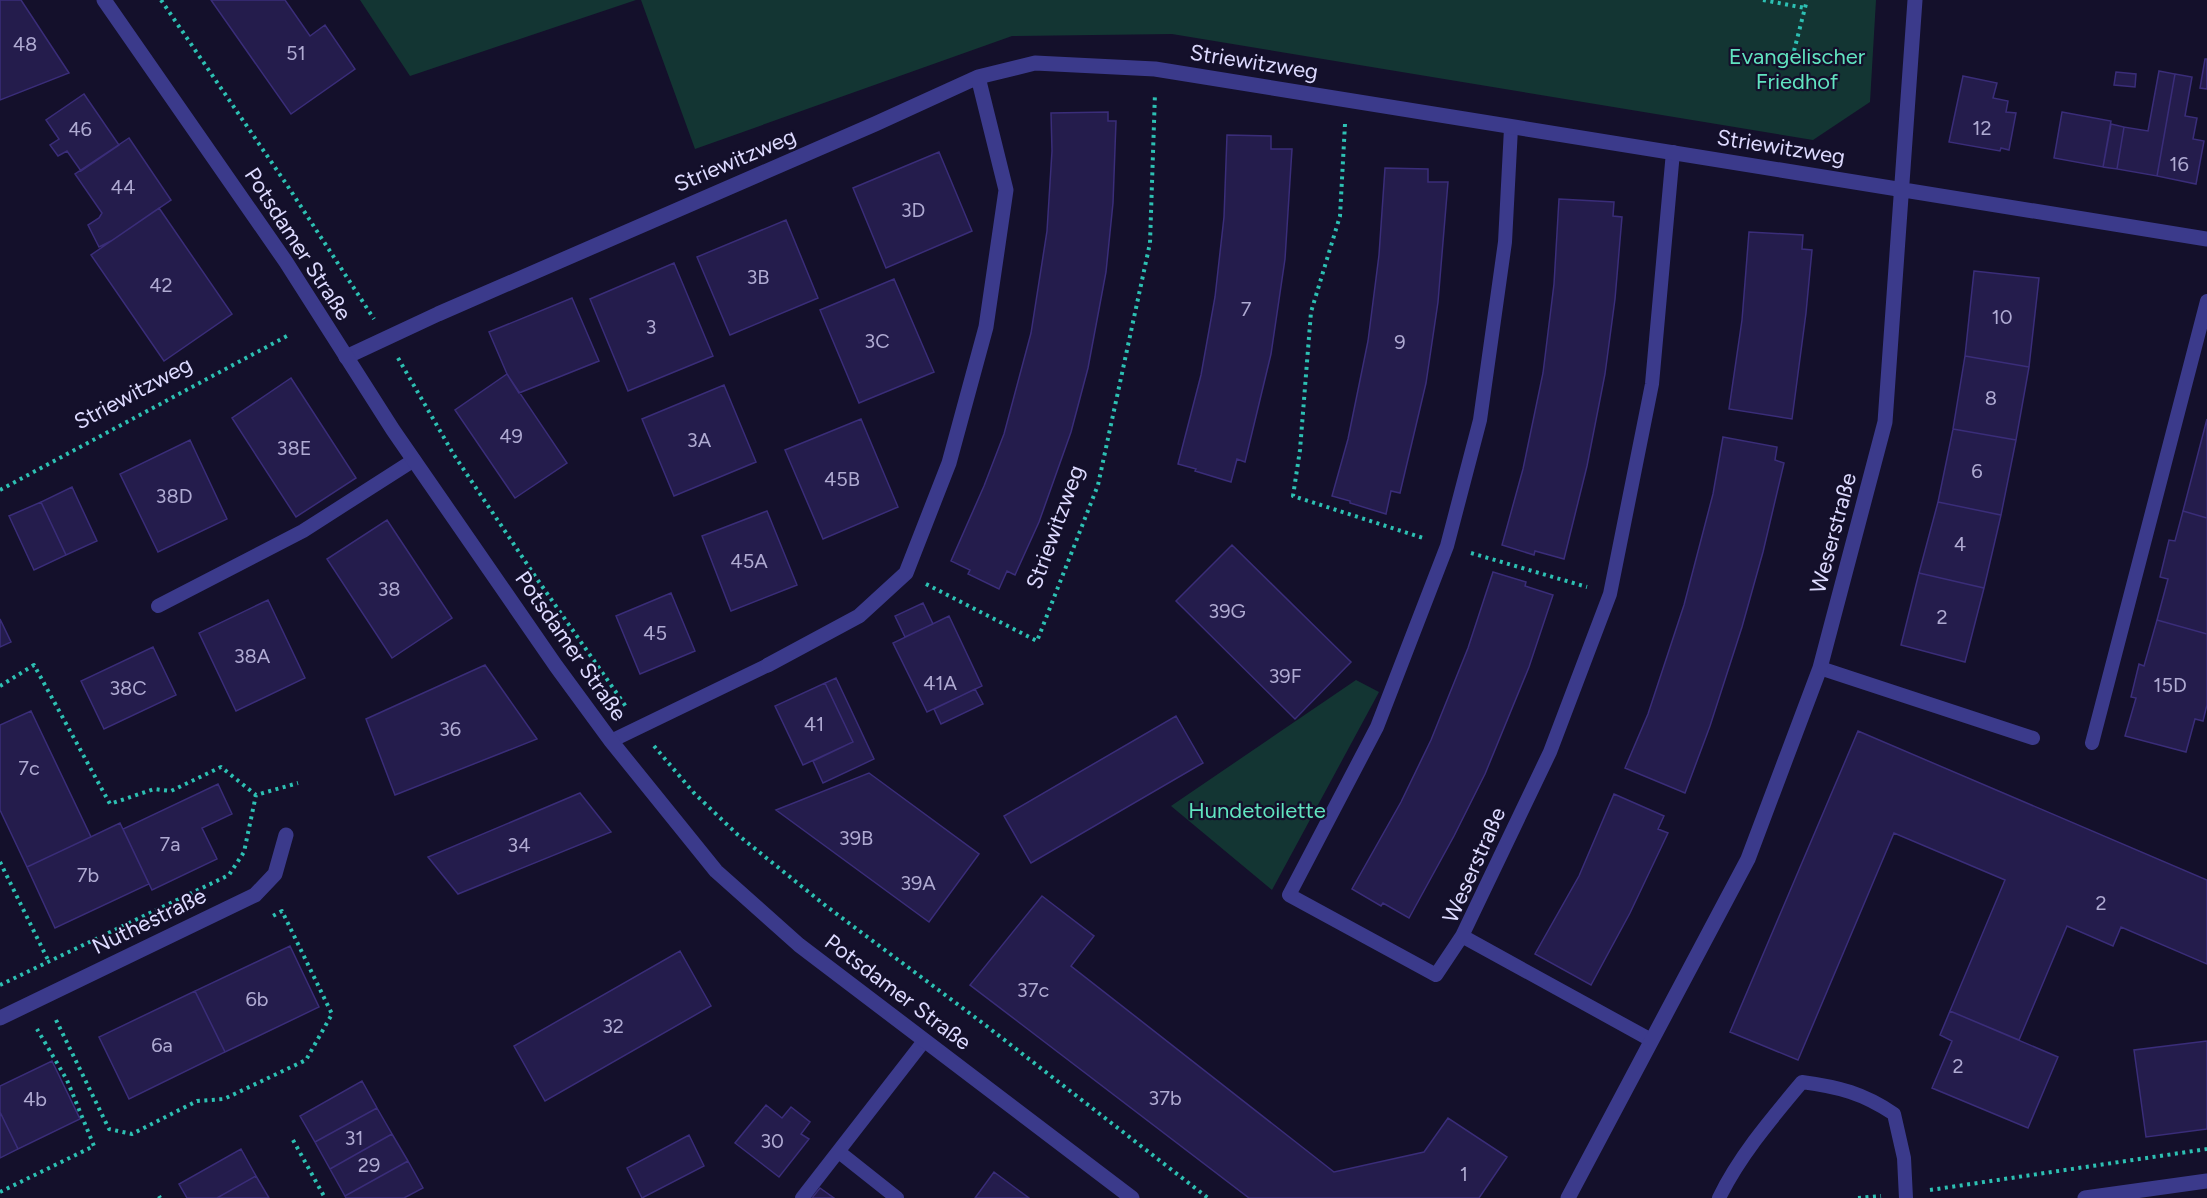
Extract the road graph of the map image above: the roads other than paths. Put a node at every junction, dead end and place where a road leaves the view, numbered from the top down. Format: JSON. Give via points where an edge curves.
{"nodes":[{"id":1,"x":104,"y":0,"type":"edge"},
{"id":2,"x":1915,"y":0,"type":"edge"},
{"id":3,"x":978,"y":77,"type":"junction"},
{"id":4,"x":1511,"y":128,"type":"junction"},
{"id":5,"x":1672,"y":152,"type":"junction"},
{"id":6,"x":1902,"y":190,"type":"junction"},
{"id":7,"x":2207,"y":239,"type":"edge"},
{"id":8,"x":2207,"y":301,"type":"edge"},
{"id":9,"x":346,"y":357,"type":"junction"},
{"id":10,"x":414,"y":460,"type":"junction"},
{"id":11,"x":158,"y":606,"type":"dead end"},
{"id":12,"x":768,"y":665,"type":"joint"},
{"id":13,"x":1820,"y":668,"type":"junction"},
{"id":14,"x":2033,"y":738,"type":"dead end"},
{"id":15,"x":611,"y":741,"type":"junction"},
{"id":16,"x":2092,"y":743,"type":"dead end"},
{"id":17,"x":286,"y":835,"type":"dead end"},
{"id":18,"x":1462,"y":936,"type":"junction"},
{"id":19,"x":0,"y":1018,"type":"edge"},
{"id":20,"x":1652,"y":1040,"type":"junction"},
{"id":21,"x":924,"y":1041,"type":"junction"},
{"id":22,"x":838,"y":1152,"type":"junction"},
{"id":23,"x":2207,"y":1181,"type":"edge"},
{"id":24,"x":1906,"y":1196,"type":"edge"},
{"id":25,"x":802,"y":1198,"type":"edge"},
{"id":26,"x":897,"y":1198,"type":"edge"},
{"id":27,"x":1132,"y":1198,"type":"edge"},
{"id":28,"x":1568,"y":1198,"type":"edge"},
{"id":29,"x":1719,"y":1198,"type":"edge"},
{"id":30,"x":2085,"y":1198,"type":"edge"}],
"edges":[{"from":1,"to":9,"type":"street","name":"Potsdamer Straße","via":[[286,262]]},
{"from":2,"to":6,"type":"street","name":"Weserstraße"},
{"from":3,"to":4,"type":"street","name":"Striewitzweg","via":[[1035,63],[1155,69]]},
{"from":3,"to":9,"type":"street","name":"Striewitzweg"},
{"from":3,"to":12,"type":"street","via":[[1006,190],[982,339],[949,463],[906,573],[859,616]]},
{"from":4,"to":5,"type":"street","name":"Striewitzweg"},
{"from":4,"to":18,"type":"lane","via":[[1505,243],[1480,420],[1447,546],[1377,727],[1289,895],[1436,975]]},
{"from":5,"to":6,"type":"street","name":"Striewitzweg"},
{"from":5,"to":18,"type":"lane","name":"Weserstraße","via":[[1652,384],[1610,594],[1550,752]]},
{"from":6,"to":7,"type":"street","name":"Striewitzweg"},
{"from":6,"to":13,"type":"street","name":"Weserstraße","via":[[1885,422]]},
{"from":8,"to":16,"type":"lane"},
{"from":9,"to":10,"type":"street","name":"Potsdamer Straße"},
{"from":10,"to":11,"type":"lane","via":[[303,531]]},
{"from":10,"to":15,"type":"street","name":"Potsdamer Straße"},
{"from":12,"to":15,"type":"lane"},
{"from":13,"to":14,"type":"lane"},
{"from":13,"to":20,"type":"street","name":"Weserstraße","via":[[1748,859]]},
{"from":15,"to":21,"type":"street","name":"Potsdamer Straße","via":[[716,871],[799,945]]},
{"from":17,"to":19,"type":"street","name":"Nuthestraße","via":[[275,874],[255,895]]},
{"from":18,"to":20,"type":"lane","name":"Weserstraße"},
{"from":20,"to":28,"type":"street","name":"Weserstraße"},
{"from":21,"to":22,"type":"lane"},
{"from":21,"to":27,"type":"street","name":"Potsdamer Straße"},
{"from":22,"to":25,"type":"lane"},
{"from":22,"to":26,"type":"lane"},
{"from":23,"to":30,"type":"street"},
{"from":24,"to":29,"type":"lane","via":[[1904,1158],[1894,1114],[1877,1102],[1839,1087],[1802,1082],[1730,1176]]}]}
